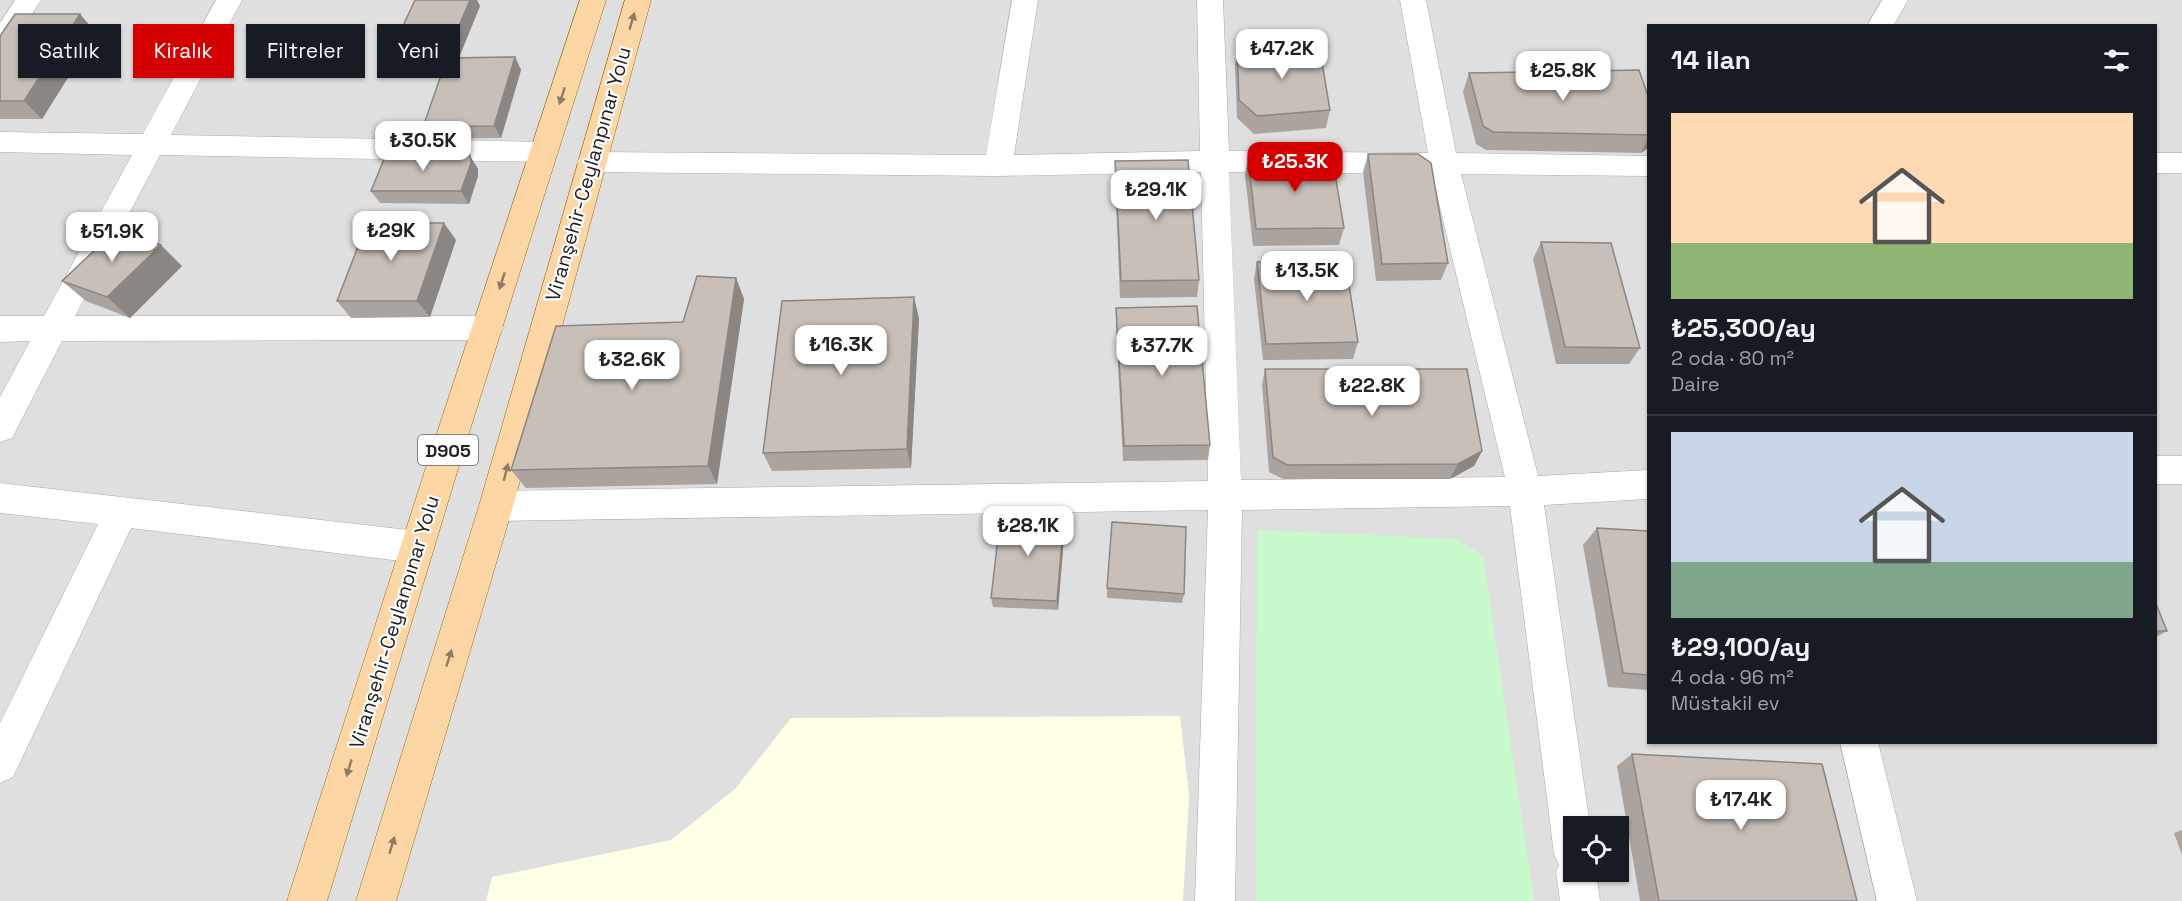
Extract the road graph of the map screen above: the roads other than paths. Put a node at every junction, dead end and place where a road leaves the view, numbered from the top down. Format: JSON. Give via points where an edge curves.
{"nodes":[{"id":1,"x":28,"y":0,"type":"edge"},
{"id":2,"x":229,"y":0,"type":"edge"},
{"id":3,"x":593,"y":0,"type":"edge"},
{"id":4,"x":638,"y":0,"type":"edge"},
{"id":5,"x":1025,"y":0,"type":"edge"},
{"id":6,"x":1210,"y":0,"type":"edge"},
{"id":7,"x":1413,"y":0,"type":"edge"},
{"id":8,"x":1895,"y":0,"type":"edge"},
{"id":9,"x":1881,"y":24,"type":"edge"},
{"id":10,"x":0,"y":43,"type":"edge"},
{"id":11,"x":0,"y":142,"type":"edge"},
{"id":12,"x":151,"y":146,"type":"junction"},
{"id":13,"x":544,"y":152,"type":"junction"},
{"id":14,"x":1215,"y":161,"type":"junction"},
{"id":15,"x":591,"y":162,"type":"junction"},
{"id":16,"x":1444,"y":163,"type":"junction"},
{"id":17,"x":2157,"y":163,"type":"edge"},
{"id":18,"x":2182,"y":163,"type":"edge"},
{"id":19,"x":1647,"y":165,"type":"edge"},
{"id":20,"x":998,"y":166,"type":"junction"},
{"id":21,"x":487,"y":328,"type":"junction"},
{"id":22,"x":0,"y":329,"type":"edge"},
{"id":23,"x":52,"y":330,"type":"junction"},
{"id":24,"x":0,"y":428,"type":"edge"},
{"id":25,"x":2157,"y":470,"type":"edge"},
{"id":26,"x":2182,"y":470,"type":"edge"},
{"id":27,"x":1647,"y":484,"type":"edge"},
{"id":28,"x":1525,"y":491,"type":"junction"},
{"id":29,"x":1226,"y":497,"type":"junction"},
{"id":30,"x":0,"y":498,"type":"edge"},
{"id":31,"x":496,"y":506,"type":"junction"},
{"id":32,"x":122,"y":511,"type":"junction"},
{"id":33,"x":417,"y":547,"type":"junction"},
{"id":34,"x":1859,"y":744,"type":"edge"},
{"id":35,"x":0,"y":764,"type":"edge"},
{"id":36,"x":1569,"y":816,"type":"edge"},
{"id":37,"x":1577,"y":882,"type":"edge"},
{"id":38,"x":308,"y":901,"type":"edge"},
{"id":39,"x":375,"y":901,"type":"edge"},
{"id":40,"x":1215,"y":901,"type":"edge"},
{"id":41,"x":1580,"y":901,"type":"edge"},
{"id":42,"x":1897,"y":901,"type":"edge"}],
"edges":[{"from":1,"to":10,"type":"street"},
{"from":2,"to":12,"type":"street"},
{"from":3,"to":13,"type":"main road","name":"Viranşehir-Ceylanpınar Yolu","number":"D905","one_way":true},
{"from":15,"to":4,"type":"main road","name":"Viranşehir-Ceylanpınar Yolu","number":"D905","one_way":true},
{"from":5,"to":20,"type":"street"},
{"from":6,"to":14,"type":"street"},
{"from":7,"to":16,"type":"street"},
{"from":8,"to":9,"type":"street"},
{"from":11,"to":12,"type":"street"},
{"from":12,"to":13,"type":"street"},
{"from":12,"to":23,"type":"street"},
{"from":13,"to":21,"type":"main road","name":"Viranşehir-Ceylanpınar Yolu","number":"D905","one_way":true},
{"from":14,"to":16,"type":"street"},
{"from":14,"to":20,"type":"street"},
{"from":14,"to":29,"type":"street"},
{"from":15,"to":20,"type":"street"},
{"from":31,"to":15,"type":"main road","name":"Viranşehir-Ceylanpınar Yolu","number":"D905","one_way":true},
{"from":16,"to":19,"type":"street"},
{"from":16,"to":28,"type":"street"},
{"from":17,"to":18,"type":"street"},
{"from":21,"to":23,"type":"street"},
{"from":21,"to":33,"type":"main road","name":"Viranşehir-Ceylanpınar Yolu","number":"D905"},
{"from":22,"to":23,"type":"street"},
{"from":23,"to":24,"type":"street"},
{"from":25,"to":26,"type":"street"},
{"from":27,"to":28,"type":"street"},
{"from":28,"to":29,"type":"street"},
{"from":28,"to":36,"type":"street"},
{"from":29,"to":31,"type":"street"},
{"from":29,"to":40,"type":"street"},
{"from":30,"to":32,"type":"street"},
{"from":39,"to":31,"type":"main road","name":"Viranşehir-Ceylanpınar Yolu","number":"D905","one_way":true},
{"from":32,"to":33,"type":"street"},
{"from":32,"to":35,"type":"street"},
{"from":33,"to":38,"type":"main road","name":"Viranşehir-Ceylanpınar Yolu","number":"D905","one_way":true},
{"from":34,"to":42,"type":"street"},
{"from":37,"to":41,"type":"street"}]}
